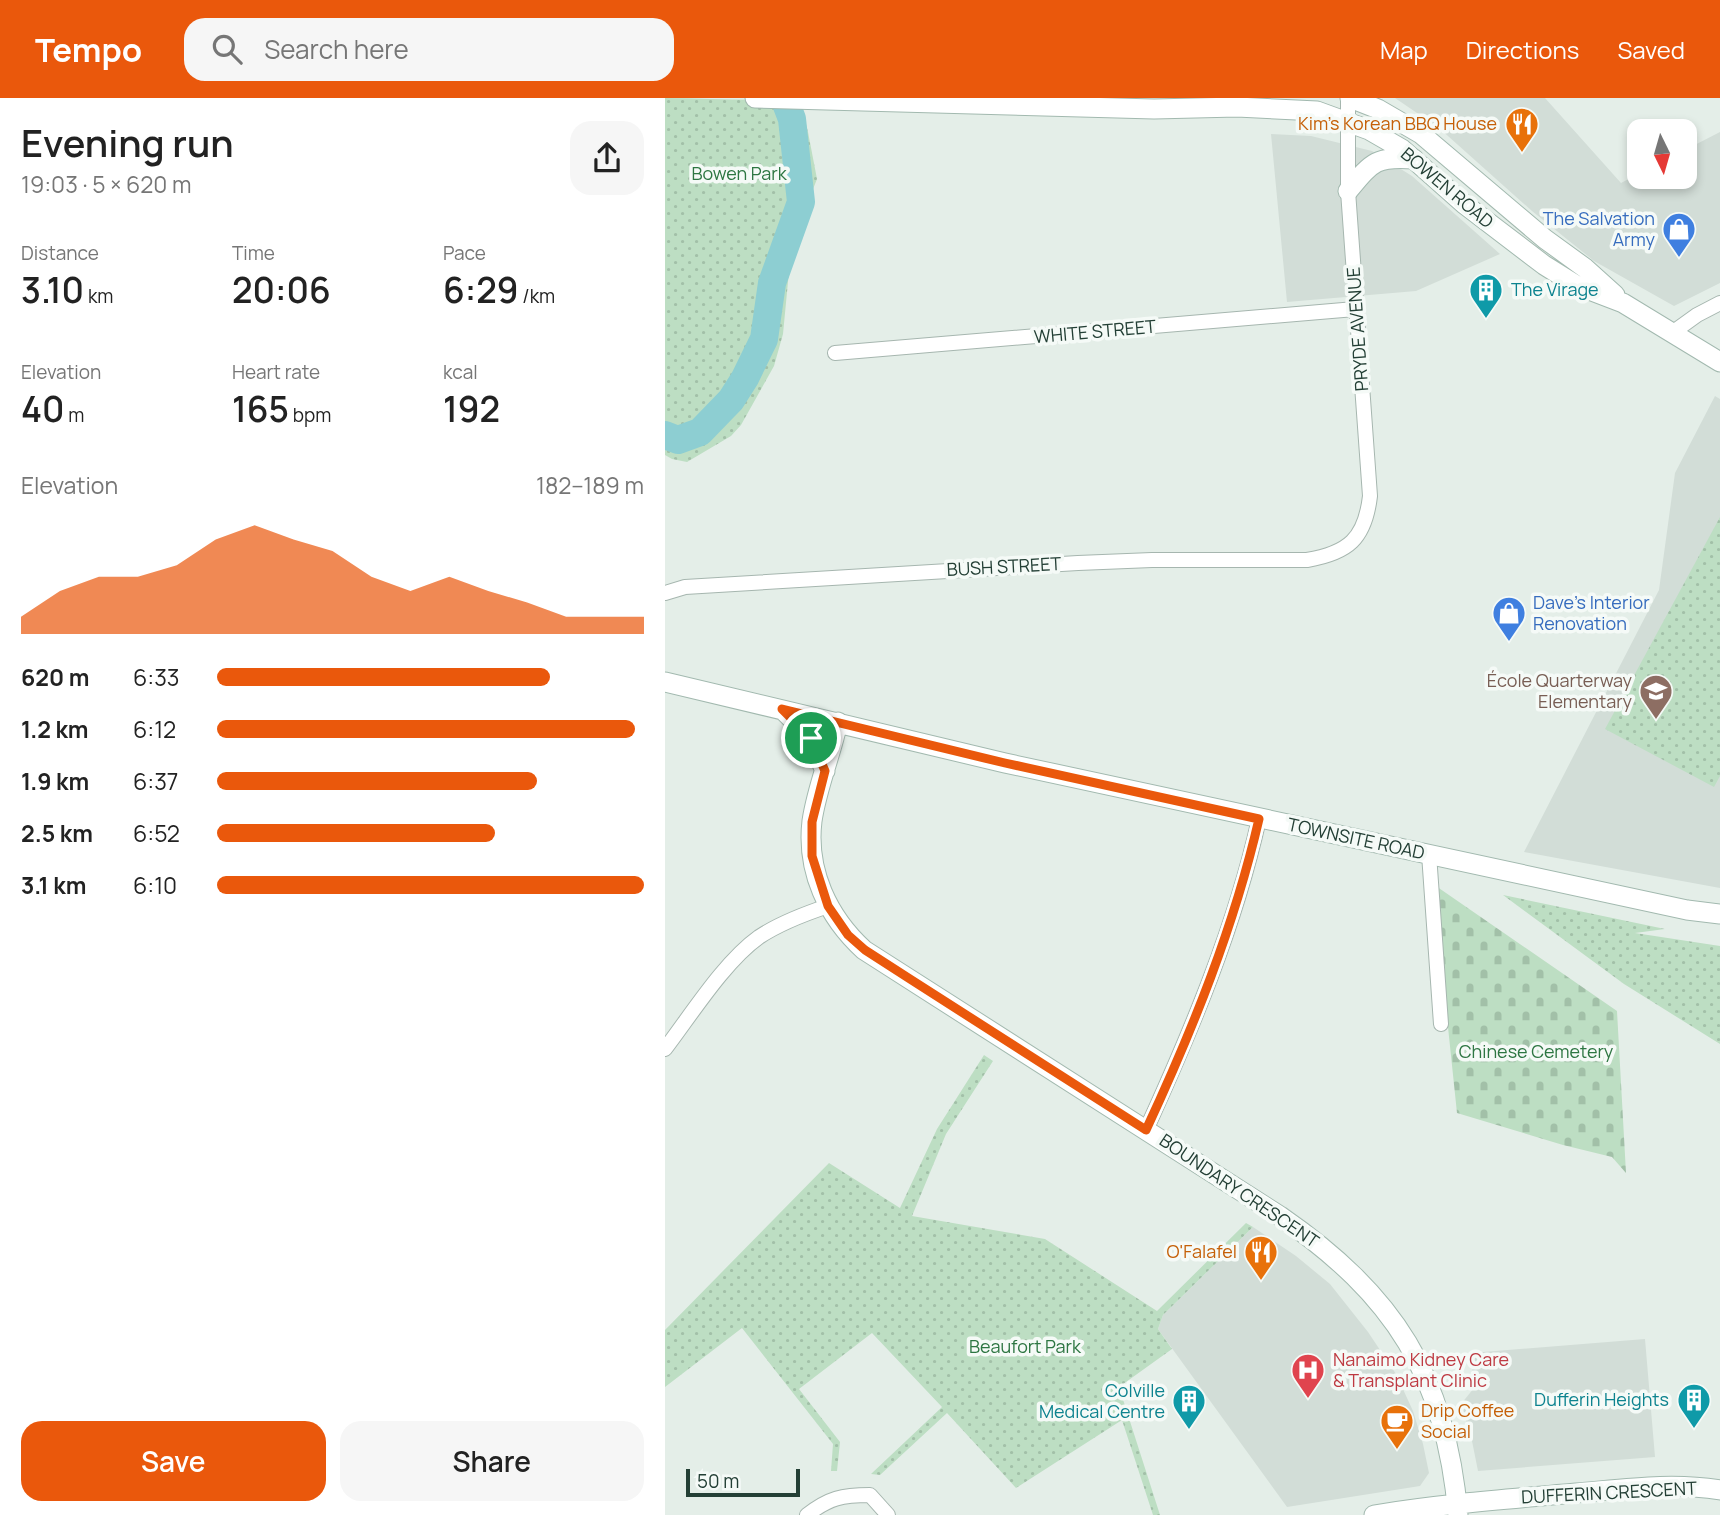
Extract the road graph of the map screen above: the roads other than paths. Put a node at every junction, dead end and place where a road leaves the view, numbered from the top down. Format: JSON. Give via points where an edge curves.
{"nodes":[{"id":1,"x":1349,"y":98,"type":"edge"},
{"id":2,"x":765,"y":99,"type":"edge"},
{"id":3,"x":1347,"y":122,"type":"junction"},
{"id":4,"x":1415,"y":159,"type":"junction"},
{"id":5,"x":1348,"y":191,"type":"junction"},
{"id":6,"x":1623,"y":303,"type":"junction"},
{"id":7,"x":1720,"y":303,"type":"edge"},
{"id":8,"x":1355,"y":309,"type":"junction"},
{"id":9,"x":1672,"y":333,"type":"junction"},
{"id":10,"x":835,"y":353,"type":"dead end"},
{"id":11,"x":1720,"y":362,"type":"edge"},
{"id":12,"x":1343,"y":550,"type":"joint"},
{"id":13,"x":665,"y":593,"type":"edge"},
{"id":14,"x":665,"y":682,"type":"edge"},
{"id":15,"x":782,"y":709,"type":"junction"},
{"id":16,"x":838,"y":722,"type":"junction"},
{"id":17,"x":825,"y":771,"type":"junction"},
{"id":18,"x":1259,"y":819,"type":"junction"},
{"id":19,"x":1429,"y":854,"type":"junction"},
{"id":20,"x":828,"y":906,"type":"junction"},
{"id":21,"x":1720,"y":914,"type":"edge"},
{"id":22,"x":1441,"y":1024,"type":"dead end"},
{"id":23,"x":665,"y":1049,"type":"edge"},
{"id":24,"x":1146,"y":1130,"type":"junction"},
{"id":25,"x":1720,"y":1490,"type":"edge"},
{"id":26,"x":1457,"y":1509,"type":"edge"},
{"id":27,"x":807,"y":1515,"type":"edge"},
{"id":28,"x":888,"y":1515,"type":"edge"},
{"id":29,"x":1374,"y":1515,"type":"edge"}],
"edges":[{"from":1,"to":3,"type":"street","name":"PRYDE AVENUE"},
{"from":1,"to":6,"type":"street","name":"BOWEN ROAD","via":[[1421,134]]},
{"from":2,"to":3,"type":"street","name":"BOWEN ROAD","via":[[1276,108],[1317,111]]},
{"from":3,"to":4,"type":"street","name":"BOWEN ROAD","via":[[1383,137]]},
{"from":3,"to":5,"type":"street","name":"PRYDE AVENUE"},
{"from":4,"to":5,"type":"street","via":[[1392,157],[1377,162]]},
{"from":4,"to":6,"type":"street","name":"BOWEN ROAD","via":[[1464,204],[1544,265],[1576,285]]},
{"from":5,"to":8,"type":"street","name":"PRYDE AVENUE"},
{"from":6,"to":9,"type":"street","name":"BOWEN ROAD"},
{"from":7,"to":9,"type":"street"},
{"from":8,"to":10,"type":"street","name":"WHITE STREET"},
{"from":8,"to":12,"type":"street","name":"PRYDE AVENUE","via":[[1370,496],[1364,525]]},
{"from":9,"to":11,"type":"street","name":"BOWEN ROAD"},
{"from":12,"to":13,"type":"street","name":"BUSH STREET","via":[[1307,560],[1152,559],[685,587]]},
{"from":14,"to":15,"type":"street","name":"TOWNSITE ROAD"},
{"from":15,"to":16,"type":"street","name":"TOWNSITE ROAD"},
{"from":15,"to":17,"type":"street","via":[[811,738]]},
{"from":16,"to":17,"type":"street","name":"BOUNDARY CRESCENT"},
{"from":16,"to":18,"type":"street","name":"TOWNSITE ROAD"},
{"from":17,"to":20,"type":"street","name":"BOUNDARY CRESCENT","via":[[811,845]]},
{"from":18,"to":19,"type":"street","name":"TOWNSITE ROAD"},
{"from":18,"to":24,"type":"street","via":[[1224,945]]},
{"from":19,"to":21,"type":"street","name":"TOWNSITE ROAD"},
{"from":19,"to":22,"type":"street"},
{"from":20,"to":23,"type":"street","via":[[778,926],[741,952]]},
{"from":20,"to":24,"type":"street","name":"BOUNDARY CRESCENT","via":[[865,950]]},
{"from":24,"to":26,"type":"street","name":"BOUNDARY CRESCENT","via":[[1313,1239],[1373,1294],[1405,1338],[1434,1396]]},
{"from":25,"to":26,"type":"street","name":"DUFFERIN CRESCENT","via":[[1671,1486]]},
{"from":26,"to":29,"type":"street","name":"DUFFERIN CRESCENT"},
{"from":27,"to":28,"type":"street","via":[[846,1495],[870,1495]]}]}
